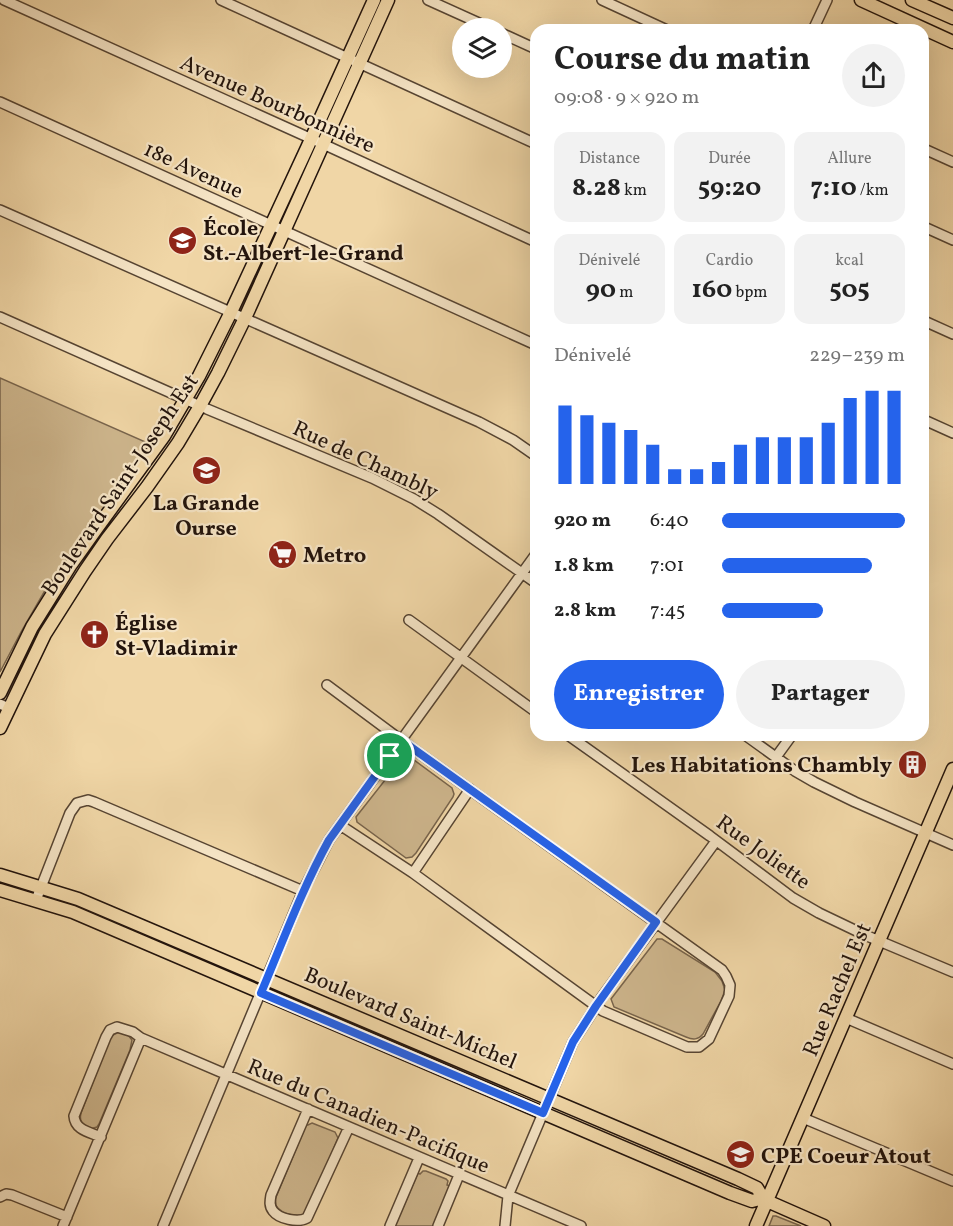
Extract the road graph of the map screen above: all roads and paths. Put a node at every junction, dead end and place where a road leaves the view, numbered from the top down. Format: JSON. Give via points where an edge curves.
{"nodes":[{"id":1,"x":4,"y":0,"type":"edge"},
{"id":2,"x":221,"y":0,"type":"edge"},
{"id":3,"x":374,"y":0,"type":"edge"},
{"id":4,"x":388,"y":0,"type":"edge"},
{"id":5,"x":428,"y":0,"type":"edge"},
{"id":6,"x":602,"y":0,"type":"edge"},
{"id":7,"x":827,"y":0,"type":"edge"},
{"id":8,"x":861,"y":0,"type":"edge"},
{"id":9,"x":912,"y":0,"type":"edge"},
{"id":10,"x":468,"y":18,"type":"edge"},
{"id":11,"x":953,"y":18,"type":"edge"},
{"id":12,"x":654,"y":24,"type":"edge"},
{"id":13,"x":816,"y":24,"type":"edge"},
{"id":14,"x":914,"y":24,"type":"edge"},
{"id":15,"x":929,"y":31,"type":"edge"},
{"id":16,"x":512,"y":38,"type":"edge"},
{"id":17,"x":953,"y":42,"type":"edge"},
{"id":18,"x":530,"y":46,"type":"edge"},
{"id":19,"x":347,"y":58,"type":"junction"},
{"id":20,"x":359,"y":63,"type":"junction"},
{"id":21,"x":0,"y":102,"type":"edge"},
{"id":22,"x":311,"y":139,"type":"junction"},
{"id":23,"x":530,"y":141,"type":"edge"},
{"id":24,"x":323,"y":144,"type":"junction"},
{"id":25,"x":929,"y":151,"type":"edge"},
{"id":26,"x":953,"y":162,"type":"edge"},
{"id":27,"x":0,"y":210,"type":"edge"},
{"id":28,"x":271,"y":225,"type":"junction"},
{"id":29,"x":929,"y":229,"type":"edge"},
{"id":30,"x":284,"y":231,"type":"junction"},
{"id":31,"x":530,"y":239,"type":"edge"},
{"id":32,"x":953,"y":240,"type":"edge"},
{"id":33,"x":231,"y":312,"type":"junction"},
{"id":34,"x":0,"y":317,"type":"edge"},
{"id":35,"x":245,"y":318,"type":"junction"},
{"id":36,"x":929,"y":323,"type":"edge"},
{"id":37,"x":953,"y":334,"type":"edge"},
{"id":38,"x":530,"y":342,"type":"edge"},
{"id":39,"x":186,"y":400,"type":"junction"},
{"id":40,"x":200,"y":406,"type":"junction"},
{"id":41,"x":929,"y":422,"type":"edge"},
{"id":42,"x":953,"y":433,"type":"edge"},
{"id":43,"x":530,"y":452,"type":"edge"},
{"id":44,"x":530,"y":562,"type":"edge"},
{"id":45,"x":522,"y":573,"type":"junction"},
{"id":46,"x":530,"y":579,"type":"edge"},
{"id":47,"x":409,"y":620,"type":"dead end"},
{"id":48,"x":461,"y":658,"type":"junction"},
{"id":49,"x":327,"y":686,"type":"dead end"},
{"id":50,"x":0,"y":693,"type":"edge"},
{"id":51,"x":4,"y":706,"type":"edge"},
{"id":52,"x":530,"y":708,"type":"edge"},
{"id":53,"x":0,"y":728,"type":"edge"},
{"id":54,"x":401,"y":740,"type":"junction"},
{"id":55,"x":576,"y":741,"type":"edge"},
{"id":56,"x":753,"y":741,"type":"edge"},
{"id":57,"x":788,"y":741,"type":"edge"},
{"id":58,"x":776,"y":757,"type":"junction"},
{"id":59,"x":953,"y":769,"type":"edge"},
{"id":60,"x":470,"y":789,"type":"junction"},
{"id":61,"x":340,"y":825,"type":"junction"},
{"id":62,"x":925,"y":833,"type":"junction"},
{"id":63,"x":716,"y":841,"type":"junction"},
{"id":64,"x":953,"y":845,"type":"edge"},
{"id":65,"x":413,"y":873,"type":"junction"},
{"id":66,"x":0,"y":875,"type":"edge"},
{"id":67,"x":41,"y":887,"type":"junction"},
{"id":68,"x":0,"y":890,"type":"edge"},
{"id":69,"x":303,"y":891,"type":"junction"},
{"id":70,"x":36,"y":900,"type":"junction"},
{"id":71,"x":656,"y":922,"type":"junction"},
{"id":72,"x":880,"y":941,"type":"junction"},
{"id":73,"x":953,"y":972,"type":"edge"},
{"id":74,"x":267,"y":979,"type":"junction"},
{"id":75,"x":261,"y":993,"type":"junction"},
{"id":76,"x":596,"y":1006,"type":"junction"},
{"id":77,"x":846,"y":1018,"type":"junction"},
{"id":78,"x":141,"y":1038,"type":"junction"},
{"id":79,"x":953,"y":1064,"type":"edge"},
{"id":80,"x":227,"y":1075,"type":"junction"},
{"id":81,"x":549,"y":1100,"type":"junction"},
{"id":82,"x":308,"y":1109,"type":"junction"},
{"id":83,"x":543,"y":1113,"type":"junction"},
{"id":84,"x":803,"y":1118,"type":"junction"},
{"id":85,"x":349,"y":1127,"type":"junction"},
{"id":86,"x":101,"y":1137,"type":"junction"},
{"id":87,"x":419,"y":1158,"type":"junction"},
{"id":88,"x":459,"y":1175,"type":"junction"},
{"id":89,"x":953,"y":1180,"type":"edge"},
{"id":90,"x":1,"y":1196,"type":"edge"},
{"id":91,"x":508,"y":1196,"type":"junction"},
{"id":92,"x":765,"y":1200,"type":"junction"},
{"id":93,"x":65,"y":1222,"type":"edge"},
{"id":94,"x":163,"y":1226,"type":"edge"},
{"id":95,"x":390,"y":1226,"type":"edge"},
{"id":96,"x":438,"y":1226,"type":"edge"},
{"id":97,"x":505,"y":1226,"type":"edge"},
{"id":98,"x":581,"y":1226,"type":"edge"},
{"id":99,"x":756,"y":1226,"type":"edge"},
{"id":100,"x":824,"y":1226,"type":"edge"}],
"edges":[{"from":1,"to":22,"type":"street","name":"Avenue Bourbonnière"},
{"from":2,"to":19,"type":"street"},
{"from":3,"to":19,"type":"main road","name":"Boulevard Saint-Joseph Est"},
{"from":4,"to":20,"type":"main road","name":"Boulevard Saint-Joseph Est"},
{"from":5,"to":10,"type":"street"},
{"from":6,"to":12,"type":"street"},
{"from":7,"to":13,"type":"street"},
{"from":8,"to":14,"type":"main road"},
{"from":9,"to":11,"type":"main road"},
{"from":15,"to":17,"type":"main road"},
{"from":16,"to":18,"type":"street"},
{"from":19,"to":20,"type":"street"},
{"from":19,"to":22,"type":"main road","name":"Boulevard Saint-Joseph Est"},
{"from":20,"to":23,"type":"street"},
{"from":20,"to":24,"type":"main road","name":"Boulevard Saint-Joseph Est"},
{"from":21,"to":28,"type":"street","name":"18e Avenue"},
{"from":22,"to":24,"type":"street","name":"Avenue Bourbonnière"},
{"from":22,"to":28,"type":"main road","name":"Boulevard Saint-Joseph Est"},
{"from":24,"to":30,"type":"main road","name":"Boulevard Saint-Joseph Est"},
{"from":24,"to":31,"type":"street","name":"Avenue Bourbonnière"},
{"from":25,"to":26,"type":"street"},
{"from":27,"to":33,"type":"street"},
{"from":28,"to":30,"type":"street","name":"18e Avenue"},
{"from":28,"to":33,"type":"main road","name":"Boulevard Saint-Joseph Est"},
{"from":29,"to":32,"type":"street"},
{"from":30,"to":35,"type":"main road","name":"Boulevard Saint-Joseph Est"},
{"from":30,"to":38,"type":"street","name":"18e Avenue"},
{"from":33,"to":35,"type":"street"},
{"from":33,"to":39,"type":"main road","name":"Boulevard Saint-Joseph Est"},
{"from":34,"to":39,"type":"street","name":"Rue de Chambly"},
{"from":35,"to":40,"type":"main road","name":"Boulevard Saint-Joseph Est"},
{"from":35,"to":43,"type":"street","via":[[479,422]]},
{"from":36,"to":37,"type":"street"},
{"from":39,"to":40,"type":"street","name":"Rue de Chambly"},
{"from":39,"to":50,"type":"main road","name":"Boulevard Saint-Joseph Est","via":[[70,567],[32,627]]},
{"from":40,"to":45,"type":"street","name":"Rue de Chambly","via":[[414,499]]},
{"from":40,"to":51,"type":"main road","name":"Boulevard Saint-Joseph Est","via":[[157,473],[107,539]]},
{"from":41,"to":42,"type":"street"},
{"from":44,"to":45,"type":"street"},
{"from":45,"to":46,"type":"street","name":"Rue de Chambly"},
{"from":45,"to":48,"type":"street"},
{"from":47,"to":48,"type":"street"},
{"from":48,"to":52,"type":"street"},
{"from":48,"to":54,"type":"street"},
{"from":49,"to":54,"type":"street"},
{"from":51,"to":53,"type":"main road","name":"Boulevard Saint-Joseph Est"},
{"from":54,"to":60,"type":"street"},
{"from":54,"to":61,"type":"street"},
{"from":55,"to":63,"type":"street","name":"Rue Joliette"},
{"from":56,"to":58,"type":"street"},
{"from":57,"to":58,"type":"street"},
{"from":58,"to":62,"type":"street","via":[[814,782]]},
{"from":59,"to":62,"type":"main road","name":"Rue Rachel Est"},
{"from":60,"to":65,"type":"street"},
{"from":60,"to":71,"type":"street"},
{"from":61,"to":65,"type":"street"},
{"from":61,"to":69,"type":"street"},
{"from":62,"to":64,"type":"street"},
{"from":62,"to":72,"type":"main road","name":"Rue Rachel Est"},
{"from":63,"to":71,"type":"street"},
{"from":63,"to":72,"type":"street","name":"Rue Joliette","via":[[793,898]]},
{"from":65,"to":76,"type":"street"},
{"from":66,"to":67,"type":"main road","name":"Boulevard Saint-Michel"},
{"from":67,"to":69,"type":"street","via":[[70,813],[77,803],[88,801]]},
{"from":67,"to":70,"type":"street"},
{"from":67,"to":74,"type":"main road","name":"Boulevard Saint-Michel"},
{"from":68,"to":70,"type":"main road","name":"Boulevard Saint-Michel"},
{"from":69,"to":74,"type":"street"},
{"from":70,"to":75,"type":"main road","name":"Boulevard Saint-Michel","via":[[73,912]]},
{"from":71,"to":76,"type":"street"},
{"from":71,"to":76,"type":"street","via":[[726,976],[729,996],[709,1039],[699,1047],[687,1047]]},
{"from":72,"to":73,"type":"street","name":"Rue Joliette"},
{"from":72,"to":77,"type":"main road","name":"Rue Rachel Est"},
{"from":74,"to":75,"type":"street"},
{"from":74,"to":81,"type":"main road","name":"Boulevard Saint-Michel"},
{"from":75,"to":80,"type":"street"},
{"from":75,"to":83,"type":"main road","name":"Boulevard Saint-Michel"},
{"from":76,"to":81,"type":"street","via":[[573,1042]]},
{"from":77,"to":79,"type":"street"},
{"from":77,"to":84,"type":"main road","name":"Rue Rachel Est"},
{"from":78,"to":80,"type":"street","name":"Rue du Canadien-Pacifique"},
{"from":78,"to":86,"type":"street"},
{"from":78,"to":86,"type":"street","name":"Rue du Canadien-Pacifique","via":[[122,1027],[110,1030],[75,1112],[79,1128]]},
{"from":80,"to":82,"type":"street","name":"Rue du Canadien-Pacifique"},
{"from":80,"to":94,"type":"street"},
{"from":81,"to":83,"type":"street"},
{"from":81,"to":92,"type":"main road","name":"Boulevard Saint-Michel","via":[[752,1185]]},
{"from":82,"to":85,"type":"street","name":"Rue du Canadien-Pacifique"},
{"from":82,"to":85,"type":"street","via":[[271,1196],[276,1214],[295,1221],[307,1218]]},
{"from":83,"to":91,"type":"street"},
{"from":83,"to":92,"type":"main road","name":"Boulevard Saint-Michel","via":[[746,1199]]},
{"from":84,"to":89,"type":"street"},
{"from":84,"to":92,"type":"main road","name":"Rue Rachel Est"},
{"from":85,"to":87,"type":"street","name":"Rue du Canadien-Pacifique"},
{"from":86,"to":93,"type":"street"},
{"from":87,"to":88,"type":"street","name":"Rue du Canadien-Pacifique"},
{"from":87,"to":95,"type":"street"},
{"from":88,"to":91,"type":"street","name":"Rue du Canadien-Pacifique"},
{"from":88,"to":96,"type":"street"},
{"from":90,"to":93,"type":"street","via":[[12,1195]]},
{"from":91,"to":97,"type":"street"},
{"from":91,"to":98,"type":"street","name":"Rue du Canadien-Pacifique"},
{"from":92,"to":99,"type":"main road","name":"Rue Rachel Est"},
{"from":92,"to":100,"type":"main road"}]}
